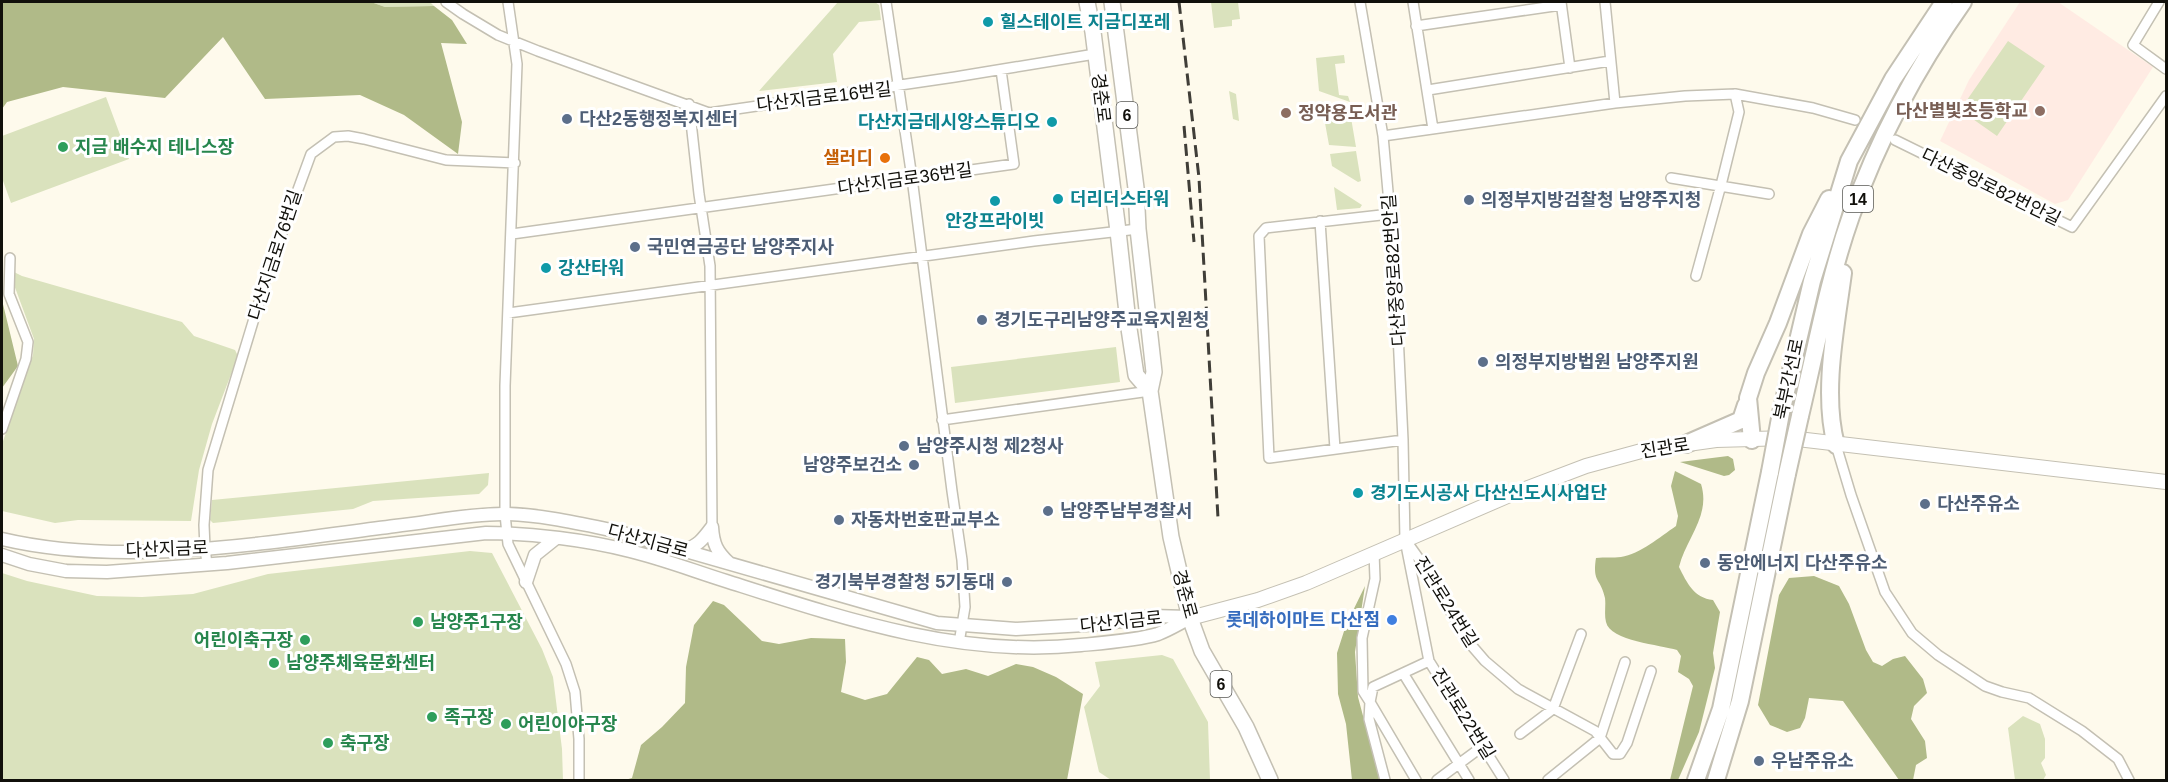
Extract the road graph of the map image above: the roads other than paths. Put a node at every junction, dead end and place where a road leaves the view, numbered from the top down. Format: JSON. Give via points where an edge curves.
{"nodes":[{"id":1,"x":446,"y":2,"type":"edge"},
{"id":2,"x":508,"y":2,"type":"edge"},
{"id":3,"x":886,"y":2,"type":"edge"},
{"id":4,"x":1087,"y":2,"type":"edge"},
{"id":5,"x":1112,"y":2,"type":"edge"},
{"id":6,"x":1360,"y":2,"type":"edge"},
{"id":7,"x":1413,"y":2,"type":"edge"},
{"id":8,"x":1605,"y":2,"type":"edge"},
{"id":9,"x":1944,"y":2,"type":"edge"},
{"id":10,"x":1964,"y":2,"type":"edge"},
{"id":11,"x":2159,"y":2,"type":"edge"},
{"id":12,"x":1561,"y":3,"type":"edge"},
{"id":13,"x":1416,"y":26,"type":"junction"},
{"id":14,"x":512,"y":40,"type":"junction"},
{"id":15,"x":1095,"y":54,"type":"junction"},
{"id":16,"x":1610,"y":61,"type":"junction"},
{"id":17,"x":1570,"y":68,"type":"junction"},
{"id":18,"x":2166,"y":69,"type":"edge"},
{"id":19,"x":1001,"y":70,"type":"junction"},
{"id":20,"x":899,"y":85,"type":"junction"},
{"id":21,"x":1428,"y":90,"type":"junction"},
{"id":22,"x":1736,"y":94,"type":"junction"},
{"id":23,"x":2166,"y":96,"type":"edge"},
{"id":24,"x":1615,"y":103,"type":"junction"},
{"id":25,"x":689,"y":104,"type":"junction"},
{"id":26,"x":1855,"y":120,"type":"dead end"},
{"id":27,"x":1433,"y":129,"type":"junction"},
{"id":28,"x":1383,"y":136,"type":"junction"},
{"id":29,"x":1895,"y":140,"type":"dead end"},
{"id":30,"x":1849,"y":161,"type":"junction"},
{"id":31,"x":514,"y":163,"type":"junction"},
{"id":32,"x":912,"y":178,"type":"junction"},
{"id":33,"x":1671,"y":178,"type":"dead end"},
{"id":34,"x":1721,"y":185,"type":"junction"},
{"id":35,"x":1768,"y":194,"type":"dead end"},
{"id":36,"x":701,"y":207,"type":"junction"},
{"id":37,"x":1390,"y":214,"type":"junction"},
{"id":38,"x":1851,"y":217,"type":"junction"},
{"id":39,"x":1320,"y":220,"type":"junction"},
{"id":40,"x":1138,"y":229,"type":"junction"},
{"id":41,"x":1118,"y":231,"type":"junction"},
{"id":42,"x":512,"y":234,"type":"junction"},
{"id":43,"x":922,"y":257,"type":"junction"},
{"id":44,"x":9,"y":258,"type":"dead end"},
{"id":45,"x":1696,"y":276,"type":"dead end"},
{"id":46,"x":710,"y":285,"type":"junction"},
{"id":47,"x":508,"y":313,"type":"junction"},
{"id":48,"x":1150,"y":391,"type":"junction"},
{"id":49,"x":1749,"y":398,"type":"junction"},
{"id":50,"x":942,"y":420,"type":"junction"},
{"id":51,"x":2,"y":429,"type":"edge"},
{"id":52,"x":1403,"y":440,"type":"junction"},
{"id":53,"x":1752,"y":440,"type":"junction"},
{"id":54,"x":1686,"y":444,"type":"junction"},
{"id":55,"x":1836,"y":445,"type":"junction"},
{"id":56,"x":1335,"y":449,"type":"junction"},
{"id":57,"x":1778,"y":473,"type":"junction"},
{"id":58,"x":2166,"y":482,"type":"edge"},
{"id":59,"x":505,"y":514,"type":"junction"},
{"id":60,"x":712,"y":527,"type":"junction"},
{"id":61,"x":507,"y":533,"type":"junction"},
{"id":62,"x":2,"y":539,"type":"edge"},
{"id":63,"x":555,"y":539,"type":"junction"},
{"id":64,"x":1405,"y":540,"type":"junction"},
{"id":65,"x":204,"y":548,"type":"junction"},
{"id":66,"x":684,"y":550,"type":"junction"},
{"id":67,"x":1374,"y":553,"type":"junction"},
{"id":68,"x":2,"y":555,"type":"edge"},
{"id":69,"x":207,"y":564,"type":"junction"},
{"id":70,"x":730,"y":564,"type":"junction"},
{"id":71,"x":526,"y":582,"type":"junction"},
{"id":72,"x":1191,"y":618,"type":"junction"},
{"id":73,"x":962,"y":626,"type":"junction"},
{"id":74,"x":1581,"y":634,"type":"dead end"},
{"id":75,"x":960,"y":643,"type":"junction"},
{"id":76,"x":1429,"y":661,"type":"junction"},
{"id":77,"x":1625,"y":662,"type":"dead end"},
{"id":78,"x":1651,"y":671,"type":"dead end"},
{"id":79,"x":1403,"y":673,"type":"junction"},
{"id":80,"x":1370,"y":702,"type":"junction"},
{"id":81,"x":1553,"y":709,"type":"junction"},
{"id":82,"x":1520,"y":734,"type":"dead end"},
{"id":83,"x":1600,"y":738,"type":"junction"},
{"id":84,"x":1482,"y":746,"type":"junction"},
{"id":85,"x":1459,"y":764,"type":"junction"},
{"id":86,"x":579,"y":780,"type":"edge"},
{"id":87,"x":1270,"y":780,"type":"edge"},
{"id":88,"x":1385,"y":780,"type":"edge"},
{"id":89,"x":1416,"y":780,"type":"edge"},
{"id":90,"x":1437,"y":780,"type":"edge"},
{"id":91,"x":1469,"y":780,"type":"edge"},
{"id":92,"x":1504,"y":780,"type":"edge"},
{"id":93,"x":1548,"y":780,"type":"edge"},
{"id":94,"x":1696,"y":780,"type":"edge"},
{"id":95,"x":1716,"y":780,"type":"edge"},
{"id":96,"x":2129,"y":780,"type":"edge"}],
"edges":[{"from":1,"to":14,"type":"street","name":"다산지금로16번길"},
{"from":2,"to":14,"type":"street"},
{"from":3,"to":20,"type":"street"},
{"from":4,"to":15,"type":"main road","name":"경춘로"},
{"from":5,"to":40,"type":"main road","name":"경춘로","number":"6"},
{"from":6,"to":28,"type":"street","name":"다산중앙로82번안길"},
{"from":7,"to":13,"type":"street"},
{"from":8,"to":16,"type":"street"},
{"from":9,"to":30,"type":"highway","name":"북부간선로","number":"14","via":[[1893,79]]},
{"from":10,"to":38,"type":"highway","name":"북부간선로","number":"14","via":[[1940,35],[1893,119]]},
{"from":11,"to":18,"type":"street","via":[[2133,45]]},
{"from":12,"to":13,"type":"street"},
{"from":12,"to":17,"type":"street"},
{"from":13,"to":21,"type":"street"},
{"from":14,"to":25,"type":"street","name":"다산지금로16번길"},
{"from":14,"to":31,"type":"street","via":[[517,64]]},
{"from":15,"to":19,"type":"street"},
{"from":15,"to":41,"type":"main road","name":"경춘로"},
{"from":16,"to":17,"type":"street"},
{"from":16,"to":24,"type":"street"},
{"from":17,"to":21,"type":"street"},
{"from":19,"to":20,"type":"street"},
{"from":19,"to":32,"type":"street","name":"다산지금로36번길","via":[[1014,164]]},
{"from":20,"to":25,"type":"street","name":"다산지금로16번길","via":[[709,113]]},
{"from":20,"to":32,"type":"street","name":"다산지금로16번길"},
{"from":21,"to":27,"type":"street"},
{"from":22,"to":24,"type":"street"},
{"from":22,"to":26,"type":"street"},
{"from":22,"to":34,"type":"street","via":[[1739,112]]},
{"from":23,"to":29,"type":"street","name":"다산중앙로82번안길","via":[[2072,227]]},
{"from":24,"to":27,"type":"street"},
{"from":25,"to":36,"type":"street"},
{"from":27,"to":28,"type":"street"},
{"from":28,"to":37,"type":"street","name":"다산중앙로82번안길"},
{"from":30,"to":49,"type":"highway","via":[[1811,234]]},
{"from":30,"to":57,"type":"highway","name":"북부간선로","number":"14","bridge":true,"via":[[1812,281],[1781,412]]},
{"from":31,"to":42,"type":"street"},
{"from":31,"to":65,"type":"street","name":"다산지금로76번길","via":[[447,159],[348,136],[334,137],[311,154],[270,266],[208,470]]},
{"from":32,"to":36,"type":"street","name":"다산지금로36번길"},
{"from":32,"to":43,"type":"street","name":"다산지금로16번길"},
{"from":33,"to":34,"type":"street"},
{"from":34,"to":35,"type":"street"},
{"from":34,"to":45,"type":"street"},
{"from":36,"to":42,"type":"street","name":"다산지금로36번길"},
{"from":36,"to":46,"type":"street"},
{"from":37,"to":39,"type":"street"},
{"from":37,"to":52,"type":"street","name":"다산중앙로82번안길"},
{"from":38,"to":55,"type":"highway","via":[[1831,368],[1831,426]]},
{"from":38,"to":57,"type":"highway","name":"북부간선로","number":"14","bridge":true,"via":[[1800,416]]},
{"from":39,"to":56,"type":"street"},
{"from":39,"to":56,"type":"street","via":[[1266,228],[1258,236],[1269,458]]},
{"from":40,"to":41,"type":"street"},
{"from":40,"to":48,"type":"main road","name":"경춘로","number":"6","via":[[1154,372]]},
{"from":41,"to":43,"type":"street"},
{"from":41,"to":48,"type":"main road","name":"경춘로","via":[[1136,375]]},
{"from":42,"to":47,"type":"street"},
{"from":43,"to":46,"type":"street"},
{"from":43,"to":50,"type":"street","name":"다산지금로16번길"},
{"from":44,"to":51,"type":"street","via":[[9,294],[28,342],[26,360]]},
{"from":46,"to":47,"type":"street"},
{"from":46,"to":60,"type":"street"},
{"from":47,"to":59,"type":"street"},
{"from":48,"to":50,"type":"street"},
{"from":48,"to":72,"type":"main road","name":"경춘로","via":[[1171,537]]},
{"from":49,"to":53,"type":"highway"},
{"from":49,"to":54,"type":"highway","via":[[1741,420]]},
{"from":50,"to":73,"type":"street","name":"다산지금로16번길","via":[[962,560]]},
{"from":52,"to":56,"type":"street"},
{"from":52,"to":64,"type":"street","name":"다산중앙로82번안길"},
{"from":53,"to":54,"type":"main road","name":"진관로"},
{"from":53,"to":55,"type":"main road","name":"진관로","via":[[1789,438]]},
{"from":54,"to":64,"type":"main road","name":"진관로","via":[[1586,466]]},
{"from":55,"to":58,"type":"main road","name":"진관로"},
{"from":55,"to":96,"type":"street","via":[[1885,592],[1912,633],[1985,686],[2029,698],[2082,731],[2118,759]]},
{"from":57,"to":94,"type":"highway","name":"북부간선로","number":"14","via":[[1721,709]]},
{"from":57,"to":95,"type":"highway","name":"북부간선로","number":"14","via":[[1740,701]]},
{"from":59,"to":61,"type":"street"},
{"from":59,"to":65,"type":"street","name":"다산지금로"},
{"from":59,"to":66,"type":"street","name":"다산지금로","via":[[585,524]]},
{"from":60,"to":66,"type":"street","via":[[702,541]]},
{"from":60,"to":70,"type":"street","via":[[715,546]]},
{"from":61,"to":63,"type":"street","name":"다산지금로"},
{"from":61,"to":69,"type":"street","name":"다산지금로"},
{"from":61,"to":71,"type":"street","via":[[508,544]]},
{"from":62,"to":65,"type":"street","name":"다산지금로","via":[[68,550]]},
{"from":63,"to":71,"type":"street","via":[[535,555]]},
{"from":63,"to":75,"type":"street","name":"다산지금로","via":[[632,551],[812,608]]},
{"from":64,"to":67,"type":"main road","name":"진관로"},
{"from":64,"to":76,"type":"street","name":"진관로22번길"},
{"from":64,"to":81,"type":"street","name":"진관로24번길","via":[[1430,573],[1466,639],[1485,661],[1518,689]]},
{"from":65,"to":69,"type":"street","name":"다산지금로76번길"},
{"from":66,"to":70,"type":"street","name":"다산지금로"},
{"from":67,"to":72,"type":"main road","name":"진관로","via":[[1306,583]]},
{"from":67,"to":80,"type":"street","via":[[1375,579],[1362,638],[1363,691]]},
{"from":68,"to":69,"type":"street","name":"다산지금로","via":[[66,571]]},
{"from":70,"to":73,"type":"street","name":"다산지금로","via":[[937,623]]},
{"from":71,"to":86,"type":"street","via":[[566,664],[575,692]]},
{"from":72,"to":73,"type":"street","name":"다산지금로","via":[[1152,616],[1016,630]]},
{"from":72,"to":75,"type":"street","name":"다산지금로","via":[[1158,634],[1098,644],[1013,648]]},
{"from":72,"to":87,"type":"main road","name":"경춘로","number":"6","via":[[1202,651],[1246,727]]},
{"from":73,"to":75,"type":"street","name":"다산지금로16번길"},
{"from":74,"to":81,"type":"street"},
{"from":76,"to":79,"type":"street"},
{"from":76,"to":84,"type":"street","name":"진관로22번길"},
{"from":77,"to":83,"type":"street"},
{"from":78,"to":83,"type":"street","name":"진관로24번길","via":[[1620,754],[1612,754]]},
{"from":79,"to":80,"type":"street","via":[[1373,687]]},
{"from":79,"to":85,"type":"street"},
{"from":80,"to":88,"type":"street","via":[[1369,719]]},
{"from":80,"to":89,"type":"street"},
{"from":81,"to":82,"type":"street"},
{"from":81,"to":83,"type":"street","name":"진관로24번길","via":[[1595,731]]},
{"from":83,"to":93,"type":"street"},
{"from":84,"to":85,"type":"street"},
{"from":84,"to":92,"type":"street","name":"진관로22번길"},
{"from":85,"to":90,"type":"street"},
{"from":85,"to":91,"type":"street"}]}
